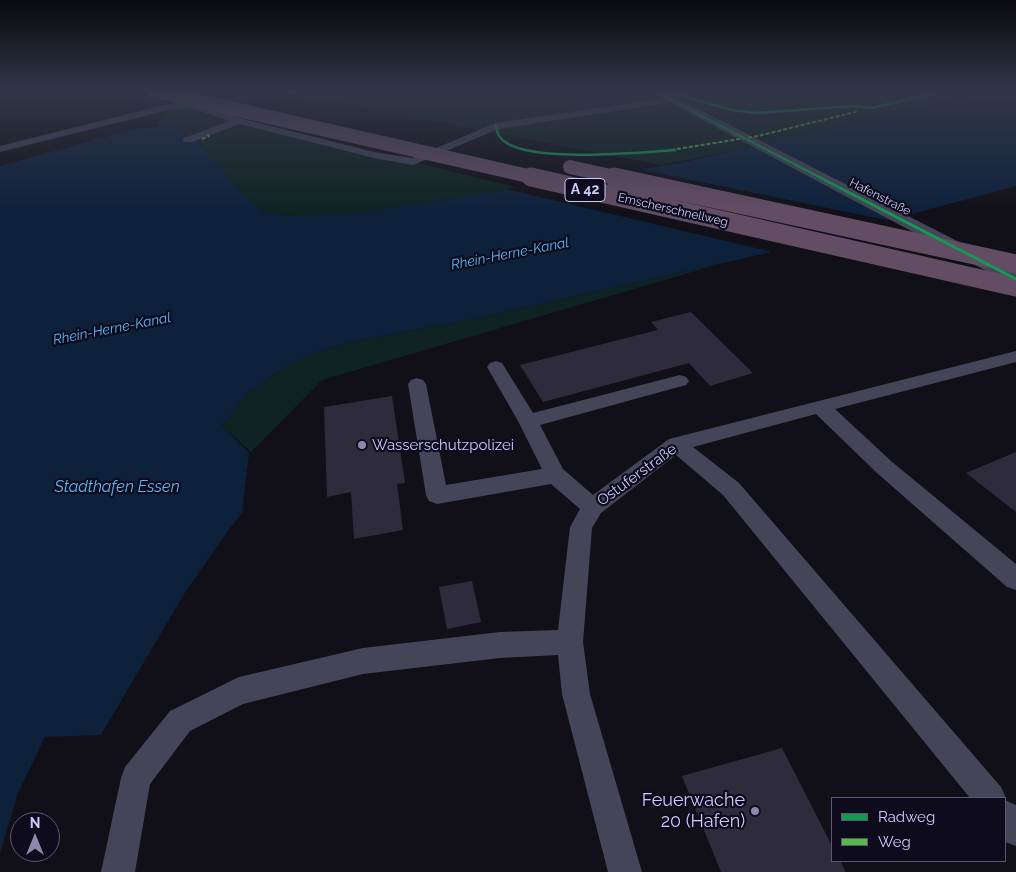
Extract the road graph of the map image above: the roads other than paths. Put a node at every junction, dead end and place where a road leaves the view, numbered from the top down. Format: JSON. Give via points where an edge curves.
{"nodes":[{"id":1,"x":69,"y":132,"type":"edge"},
{"id":2,"x":210,"y":132,"type":"edge"},
{"id":3,"x":281,"y":132,"type":"edge"},
{"id":4,"x":334,"y":132,"type":"edge"},
{"id":5,"x":483,"y":132,"type":"edge"},
{"id":6,"x":732,"y":132,"type":"edge"},
{"id":7,"x":428,"y":136,"type":"dead end"},
{"id":8,"x":188,"y":140,"type":"dead end"},
{"id":9,"x":0,"y":149,"type":"edge"},
{"id":10,"x":1016,"y":264,"type":"edge"},
{"id":11,"x":1016,"y":278,"type":"edge"},
{"id":12,"x":1016,"y":287,"type":"edge"},
{"id":13,"x":1016,"y":356,"type":"edge"},
{"id":14,"x":496,"y":367,"type":"dead end"},
{"id":15,"x":680,"y":380,"type":"dead end"},
{"id":16,"x":417,"y":384,"type":"dead end"},
{"id":17,"x":820,"y":407,"type":"junction"},
{"id":18,"x":528,"y":421,"type":"junction"},
{"id":19,"x":676,"y":444,"type":"junction"},
{"id":20,"x":554,"y":475,"type":"junction"},
{"id":21,"x":593,"y":507,"type":"junction"},
{"id":22,"x":1016,"y":579,"type":"edge"},
{"id":23,"x":570,"y":642,"type":"junction"},
{"id":24,"x":989,"y":797,"type":"edge"},
{"id":25,"x":1006,"y":817,"type":"edge"},
{"id":26,"x":1016,"y":830,"type":"edge"},
{"id":27,"x":118,"y":872,"type":"edge"},
{"id":28,"x":625,"y":872,"type":"edge"}],
"edges":[{"from":1,"to":9,"type":"lane"},
{"from":2,"to":8,"type":"lane"},
{"from":3,"to":5,"type":"lane","via":[[414,162]]},
{"from":4,"to":12,"type":"highway","name":"Emscherschnellweg","number":"A 42","bridge":true},
{"from":6,"to":11,"type":"street","name":"Hafenstraße"},
{"from":7,"to":10,"type":"highway","name":"Emscherschnellweg","number":"A 42","bridge":true},
{"from":13,"to":17,"type":"lane","name":"Ostuferstraße"},
{"from":14,"to":18,"type":"lane"},
{"from":15,"to":18,"type":"lane"},
{"from":16,"to":20,"type":"lane","via":[[437,495]]},
{"from":17,"to":19,"type":"lane","name":"Ostuferstraße"},
{"from":17,"to":22,"type":"lane","via":[[884,467]]},
{"from":18,"to":20,"type":"lane"},
{"from":19,"to":21,"type":"lane","name":"Ostuferstraße"},
{"from":19,"to":24,"type":"lane","via":[[731,489]]},
{"from":20,"to":21,"type":"lane"},
{"from":21,"to":23,"type":"lane","name":"Ostuferstraße","via":[[581,527]]},
{"from":23,"to":27,"type":"lane","via":[[500,645],[363,661],[230,695],[180,721],[136,778]]},
{"from":23,"to":28,"type":"lane","name":"Ostuferstraße","via":[[576,694]]},
{"from":25,"to":26,"type":"lane"}]}
